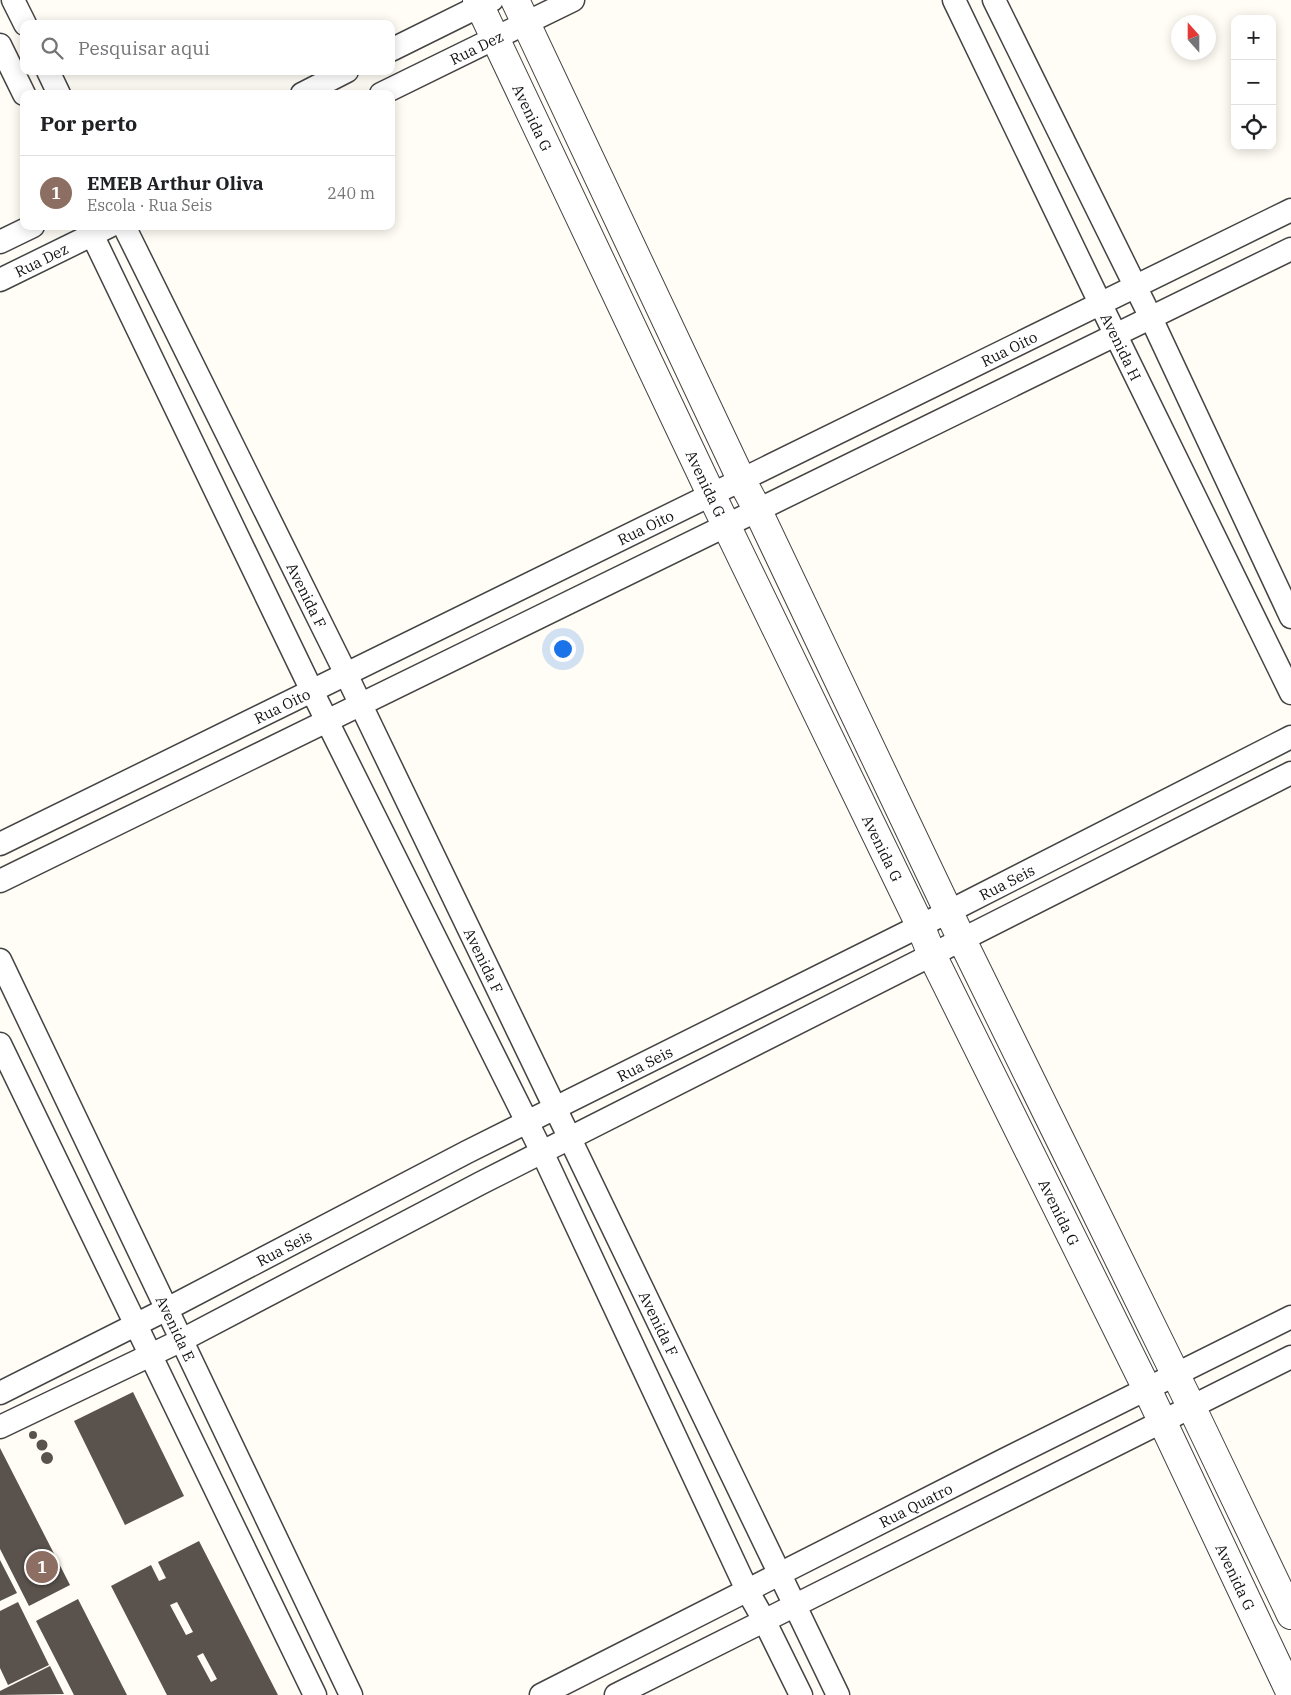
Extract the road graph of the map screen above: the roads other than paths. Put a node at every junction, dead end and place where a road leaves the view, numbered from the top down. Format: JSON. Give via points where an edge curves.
{"nodes":[{"id":1,"x":13,"y":0,"type":"edge"},
{"id":2,"x":573,"y":0,"type":"edge"},
{"id":3,"x":954,"y":0,"type":"edge"},
{"id":4,"x":994,"y":0,"type":"edge"},
{"id":5,"x":483,"y":2,"type":"edge"},
{"id":6,"x":520,"y":11,"type":"edge"},
{"id":7,"x":23,"y":20,"type":"edge"},
{"id":8,"x":496,"y":37,"type":"junction"},
{"id":9,"x":0,"y":44,"type":"edge"},
{"id":10,"x":395,"y":48,"type":"edge"},
{"id":11,"x":50,"y":75,"type":"edge"},
{"id":12,"x":339,"y":75,"type":"edge"},
{"id":13,"x":22,"y":90,"type":"edge"},
{"id":14,"x":57,"y":90,"type":"edge"},
{"id":15,"x":310,"y":90,"type":"edge"},
{"id":16,"x":389,"y":90,"type":"edge"},
{"id":17,"x":1291,"y":210,"type":"edge"},
{"id":18,"x":25,"y":230,"type":"edge"},
{"id":19,"x":95,"y":230,"type":"edge"},
{"id":20,"x":97,"y":230,"type":"edge"},
{"id":21,"x":126,"y":230,"type":"edge"},
{"id":22,"x":0,"y":242,"type":"edge"},
{"id":23,"x":1291,"y":249,"type":"edge"},
{"id":24,"x":0,"y":280,"type":"edge"},
{"id":25,"x":1135,"y":286,"type":"junction"},
{"id":26,"x":1100,"y":303,"type":"junction"},
{"id":27,"x":1151,"y":318,"type":"junction"},
{"id":28,"x":1116,"y":334,"type":"junction"},
{"id":29,"x":741,"y":480,"type":"junction"},
{"id":30,"x":710,"y":494,"type":"junction"},
{"id":31,"x":757,"y":510,"type":"junction"},
{"id":32,"x":726,"y":525,"type":"junction"},
{"id":33,"x":1291,"y":617,"type":"edge"},
{"id":34,"x":346,"y":674,"type":"junction"},
{"id":35,"x":312,"y":690,"type":"junction"},
{"id":36,"x":1291,"y":693,"type":"edge"},
{"id":37,"x":361,"y":705,"type":"junction"},
{"id":38,"x":328,"y":721,"type":"junction"},
{"id":39,"x":1291,"y":737,"type":"edge"},
{"id":40,"x":1291,"y":773,"type":"edge"},
{"id":41,"x":0,"y":844,"type":"edge"},
{"id":42,"x":0,"y":881,"type":"edge"},
{"id":43,"x":950,"y":911,"type":"junction"},
{"id":44,"x":920,"y":925,"type":"junction"},
{"id":45,"x":962,"y":940,"type":"junction"},
{"id":46,"x":932,"y":955,"type":"junction"},
{"id":47,"x":0,"y":960,"type":"edge"},
{"id":48,"x":0,"y":1044,"type":"edge"},
{"id":49,"x":556,"y":1107,"type":"junction"},
{"id":50,"x":526,"y":1122,"type":"junction"},
{"id":51,"x":571,"y":1137,"type":"junction"},
{"id":52,"x":542,"y":1152,"type":"junction"},
{"id":53,"x":167,"y":1309,"type":"junction"},
{"id":54,"x":1291,"y":1317,"type":"edge"},
{"id":55,"x":135,"y":1326,"type":"junction"},
{"id":56,"x":182,"y":1340,"type":"junction"},
{"id":57,"x":150,"y":1356,"type":"junction"},
{"id":58,"x":1291,"y":1357,"type":"edge"},
{"id":59,"x":1175,"y":1375,"type":"junction"},
{"id":60,"x":1147,"y":1389,"type":"junction"},
{"id":61,"x":0,"y":1392,"type":"edge"},
{"id":62,"x":1192,"y":1408,"type":"junction"},
{"id":63,"x":1162,"y":1422,"type":"junction"},
{"id":64,"x":0,"y":1427,"type":"edge"},
{"id":65,"x":1066,"y":1429,"type":"junction"},
{"id":66,"x":1084,"y":1462,"type":"junction"},
{"id":67,"x":779,"y":1574,"type":"junction"},
{"id":68,"x":748,"y":1590,"type":"junction"},
{"id":69,"x":795,"y":1605,"type":"junction"},
{"id":70,"x":1288,"y":1608,"type":"edge"},
{"id":71,"x":1255,"y":1619,"type":"junction"},
{"id":72,"x":764,"y":1620,"type":"junction"},
{"id":73,"x":1291,"y":1694,"type":"edge"},
{"id":74,"x":314,"y":1695,"type":"edge"},
{"id":75,"x":352,"y":1695,"type":"edge"},
{"id":76,"x":542,"y":1695,"type":"edge"},
{"id":77,"x":616,"y":1695,"type":"edge"},
{"id":78,"x":800,"y":1695,"type":"edge"},
{"id":79,"x":838,"y":1695,"type":"edge"}],
"edges":[{"from":1,"to":7,"type":"street"},
{"from":2,"to":6,"type":"street","name":"Rua Dez"},
{"from":3,"to":26,"type":"street","name":"Avenida H"},
{"from":4,"to":25,"type":"street"},
{"from":5,"to":8,"type":"street","name":"Avenida G"},
{"from":5,"to":10,"type":"street"},
{"from":6,"to":8,"type":"street","name":"Rua Dez"},
{"from":6,"to":29,"type":"street"},
{"from":8,"to":16,"type":"street","name":"Rua Dez"},
{"from":8,"to":30,"type":"street","name":"Avenida G"},
{"from":9,"to":13,"type":"street"},
{"from":11,"to":14,"type":"street"},
{"from":12,"to":15,"type":"street"},
{"from":17,"to":25,"type":"street","name":"Rua Oito"},
{"from":18,"to":22,"type":"street"},
{"from":19,"to":24,"type":"street","name":"Rua Dez"},
{"from":20,"to":35,"type":"street"},
{"from":21,"to":34,"type":"street","name":"Avenida F"},
{"from":23,"to":27,"type":"street"},
{"from":25,"to":26,"type":"street","name":"Rua Oito"},
{"from":25,"to":27,"type":"street"},
{"from":26,"to":28,"type":"street","name":"Avenida H"},
{"from":26,"to":29,"type":"street","name":"Rua Oito"},
{"from":27,"to":28,"type":"street"},
{"from":27,"to":33,"type":"street"},
{"from":28,"to":31,"type":"street"},
{"from":28,"to":36,"type":"street","name":"Avenida H"},
{"from":29,"to":30,"type":"street","name":"Rua Oito"},
{"from":29,"to":31,"type":"street"},
{"from":30,"to":32,"type":"street","name":"Avenida G"},
{"from":30,"to":34,"type":"street","name":"Rua Oito"},
{"from":31,"to":32,"type":"street"},
{"from":31,"to":43,"type":"street"},
{"from":32,"to":37,"type":"street"},
{"from":32,"to":44,"type":"street","name":"Avenida G"},
{"from":34,"to":35,"type":"street","name":"Rua Oito"},
{"from":34,"to":37,"type":"street","name":"Avenida F"},
{"from":35,"to":38,"type":"street"},
{"from":35,"to":41,"type":"street","name":"Rua Oito"},
{"from":37,"to":38,"type":"street"},
{"from":37,"to":49,"type":"street","name":"Avenida F"},
{"from":38,"to":42,"type":"street"},
{"from":38,"to":50,"type":"street"},
{"from":39,"to":43,"type":"street","name":"Rua Seis"},
{"from":40,"to":45,"type":"street","name":"Rua Seis"},
{"from":43,"to":44,"type":"street","name":"Rua Seis"},
{"from":43,"to":45,"type":"street"},
{"from":44,"to":46,"type":"street","name":"Avenida G"},
{"from":44,"to":49,"type":"street","name":"Rua Seis"},
{"from":45,"to":46,"type":"street","name":"Rua Seis"},
{"from":45,"to":59,"type":"street"},
{"from":46,"to":51,"type":"street","name":"Rua Seis"},
{"from":46,"to":60,"type":"street","name":"Avenida G"},
{"from":47,"to":53,"type":"street","name":"Avenida E"},
{"from":48,"to":55,"type":"street"},
{"from":49,"to":50,"type":"street","name":"Rua Seis"},
{"from":49,"to":51,"type":"street","name":"Avenida F"},
{"from":50,"to":52,"type":"street"},
{"from":50,"to":53,"type":"street","name":"Rua Seis"},
{"from":51,"to":52,"type":"street","name":"Rua Seis"},
{"from":51,"to":67,"type":"street","name":"Avenida F"},
{"from":52,"to":56,"type":"street","name":"Rua Seis"},
{"from":52,"to":68,"type":"street"},
{"from":53,"to":55,"type":"street","name":"Rua Seis"},
{"from":53,"to":56,"type":"street","name":"Avenida E"},
{"from":54,"to":59,"type":"street","name":"Rua Quatro"},
{"from":55,"to":57,"type":"street"},
{"from":55,"to":61,"type":"street","name":"Rua Seis"},
{"from":56,"to":57,"type":"street","name":"Rua Seis"},
{"from":56,"to":75,"type":"street","name":"Avenida E"},
{"from":57,"to":64,"type":"street","name":"Rua Seis"},
{"from":57,"to":74,"type":"street"},
{"from":58,"to":62,"type":"street"},
{"from":59,"to":60,"type":"street","name":"Rua Quatro"},
{"from":59,"to":62,"type":"street"},
{"from":60,"to":63,"type":"street","name":"Avenida G"},
{"from":60,"to":65,"type":"street","name":"Rua Quatro"},
{"from":62,"to":63,"type":"street"},
{"from":62,"to":70,"type":"street"},
{"from":63,"to":66,"type":"street"},
{"from":63,"to":71,"type":"street","name":"Avenida G"},
{"from":65,"to":66,"type":"street"},
{"from":65,"to":67,"type":"street","name":"Rua Quatro"},
{"from":66,"to":69,"type":"street"},
{"from":67,"to":68,"type":"street","name":"Rua Quatro"},
{"from":67,"to":69,"type":"street","name":"Avenida F"},
{"from":68,"to":72,"type":"street"},
{"from":68,"to":76,"type":"street","name":"Rua Quatro"},
{"from":69,"to":72,"type":"street"},
{"from":69,"to":79,"type":"street","name":"Avenida F"},
{"from":70,"to":71,"type":"street"},
{"from":71,"to":73,"type":"street","name":"Avenida G"},
{"from":72,"to":77,"type":"street"},
{"from":72,"to":78,"type":"street"}]}
